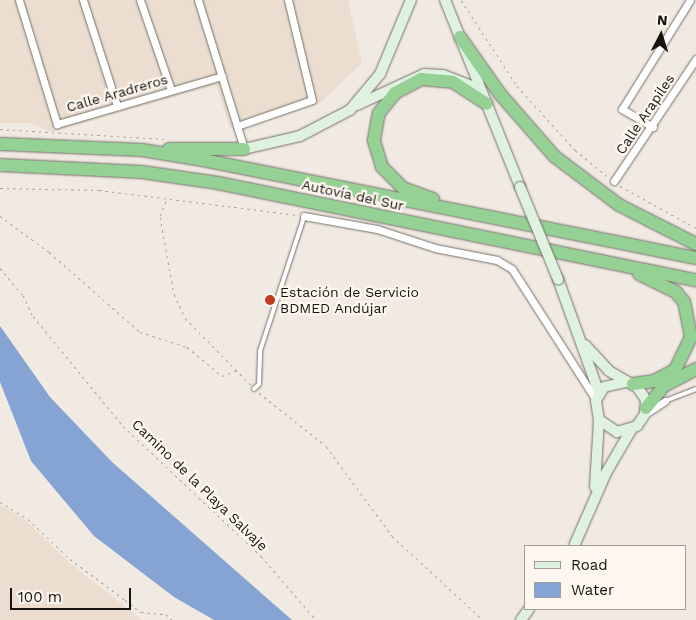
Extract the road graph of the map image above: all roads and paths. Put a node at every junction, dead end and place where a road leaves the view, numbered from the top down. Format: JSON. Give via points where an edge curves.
{"nodes":[{"id":1,"x":19,"y":0,"type":"edge"},
{"id":2,"x":83,"y":0,"type":"edge"},
{"id":3,"x":140,"y":0,"type":"edge"},
{"id":4,"x":198,"y":0,"type":"edge"},
{"id":5,"x":288,"y":0,"type":"edge"},
{"id":6,"x":411,"y":0,"type":"edge"},
{"id":7,"x":445,"y":0,"type":"edge"},
{"id":8,"x":462,"y":0,"type":"edge"},
{"id":9,"x":690,"y":0,"type":"edge"},
{"id":10,"x":460,"y":37,"type":"junction"},
{"id":11,"x":696,"y":59,"type":"edge"},
{"id":12,"x":222,"y":76,"type":"junction"},
{"id":13,"x":480,"y":89,"type":"junction"},
{"id":14,"x":171,"y":90,"type":"junction"},
{"id":15,"x":487,"y":104,"type":"junction"},
{"id":16,"x":117,"y":106,"type":"junction"},
{"id":17,"x":350,"y":110,"type":"junction"},
{"id":18,"x":237,"y":126,"type":"junction"},
{"id":19,"x":653,"y":128,"type":"junction"},
{"id":20,"x":0,"y":129,"type":"edge"},
{"id":21,"x":168,"y":140,"type":"dead end"},
{"id":22,"x":0,"y":144,"type":"edge"},
{"id":23,"x":244,"y":148,"type":"junction"},
{"id":24,"x":142,"y":150,"type":"junction"},
{"id":25,"x":0,"y":165,"type":"edge"},
{"id":26,"x":614,"y":181,"type":"junction"},
{"id":27,"x":0,"y":188,"type":"edge"},
{"id":28,"x":166,"y":201,"type":"junction"},
{"id":29,"x":0,"y":216,"type":"edge"},
{"id":30,"x":304,"y":216,"type":"junction"},
{"id":31,"x":696,"y":228,"type":"edge"},
{"id":32,"x":610,"y":240,"type":"junction"},
{"id":33,"x":696,"y":244,"type":"edge"},
{"id":34,"x":696,"y":258,"type":"edge"},
{"id":35,"x":623,"y":266,"type":"junction"},
{"id":36,"x":0,"y":268,"type":"edge"},
{"id":37,"x":696,"y":280,"type":"edge"},
{"id":38,"x":584,"y":345,"type":"junction"},
{"id":39,"x":696,"y":369,"type":"edge"},
{"id":40,"x":238,"y":370,"type":"junction"},
{"id":41,"x":629,"y":383,"type":"junction"},
{"id":42,"x":254,"y":389,"type":"junction"},
{"id":43,"x":696,"y":389,"type":"edge"},
{"id":44,"x":598,"y":396,"type":"junction"},
{"id":45,"x":666,"y":402,"type":"junction"},
{"id":46,"x":647,"y":406,"type":"junction"},
{"id":47,"x":599,"y":420,"type":"junction"},
{"id":48,"x":631,"y":430,"type":"junction"},
{"id":49,"x":593,"y":501,"type":"junction"},
{"id":50,"x":0,"y":502,"type":"edge"},
{"id":51,"x":574,"y":545,"type":"edge"},
{"id":52,"x":172,"y":620,"type":"edge"},
{"id":53,"x":316,"y":620,"type":"edge"},
{"id":54,"x":483,"y":620,"type":"edge"}],
"edges":[{"from":1,"to":16,"type":"street","name":"Calle Aradreros","via":[[57,124]]},
{"from":2,"to":16,"type":"street"},
{"from":3,"to":14,"type":"street"},
{"from":4,"to":12,"type":"street"},
{"from":5,"to":18,"type":"street","via":[[312,100]]},
{"from":6,"to":17,"type":"street","via":[[380,74]]},
{"from":7,"to":10,"type":"street"},
{"from":8,"to":26,"type":"path","via":[[517,86],[575,150]]},
{"from":9,"to":19,"type":"street","via":[[622,109]]},
{"from":10,"to":13,"type":"street"},
{"from":10,"to":33,"type":"highway","via":[[500,94],[554,156],[619,205]]},
{"from":11,"to":19,"type":"street","name":"Calle Arapiles"},
{"from":12,"to":14,"type":"street","name":"Calle Aradreros"},
{"from":12,"to":18,"type":"street"},
{"from":13,"to":15,"type":"street"},
{"from":13,"to":17,"type":"street","via":[[442,74],[424,74],[375,93]]},
{"from":14,"to":16,"type":"street","name":"Calle Aradreros"},
{"from":15,"to":32,"type":"highway","via":[[464,87],[438,79],[407,85],[385,104],[377,120],[374,140],[382,167],[403,188],[417,194]]},
{"from":15,"to":38,"type":"street","bridge":true},
{"from":17,"to":23,"type":"street","via":[[300,136]]},
{"from":18,"to":23,"type":"street"},
{"from":19,"to":26,"type":"street","name":"Calle Arapiles"},
{"from":20,"to":21,"type":"path"},
{"from":22,"to":24,"type":"highway","name":"Autovía del Sur"},
{"from":23,"to":24,"type":"highway"},
{"from":24,"to":32,"type":"highway","name":"Autovía del Sur"},
{"from":25,"to":35,"type":"highway","name":"Autovía del Sur","via":[[142,172],[218,183]]},
{"from":26,"to":31,"type":"path"},
{"from":27,"to":28,"type":"path","via":[[99,190]]},
{"from":28,"to":30,"type":"path","via":[[175,198]]},
{"from":28,"to":40,"type":"path","via":[[160,217],[174,294],[185,318]]},
{"from":29,"to":40,"type":"path","via":[[49,252],[140,332],[187,348],[222,376]]},
{"from":30,"to":42,"type":"lane","via":[[260,351],[259,384]]},
{"from":30,"to":44,"type":"street","via":[[377,229],[435,248],[496,260],[512,269]]},
{"from":32,"to":34,"type":"highway","name":"Autovía del Sur"},
{"from":35,"to":37,"type":"highway","name":"Autovía del Sur"},
{"from":35,"to":41,"type":"highway","via":[[676,292],[690,312],[692,325],[689,349],[675,370],[654,382]]},
{"from":36,"to":53,"type":"path","name":"Camino de la Playa Salvaje","via":[[23,295],[33,316],[123,426],[261,556]]},
{"from":38,"to":41,"type":"street"},
{"from":38,"to":44,"type":"street"},
{"from":39,"to":46,"type":"highway","via":[[664,386]]},
{"from":40,"to":42,"type":"path"},
{"from":41,"to":44,"type":"street","via":[[611,383]]},
{"from":41,"to":46,"type":"street"},
{"from":42,"to":54,"type":"path","via":[[326,446],[392,536]]},
{"from":43,"to":45,"type":"lane"},
{"from":44,"to":47,"type":"street"},
{"from":45,"to":46,"type":"street"},
{"from":45,"to":46,"type":"street"},
{"from":46,"to":48,"type":"street"},
{"from":47,"to":48,"type":"street","via":[[610,430]]},
{"from":47,"to":49,"type":"street"},
{"from":48,"to":49,"type":"street"},
{"from":49,"to":51,"type":"street"},
{"from":50,"to":52,"type":"path","via":[[28,520],[141,612],[166,614]]}]}
